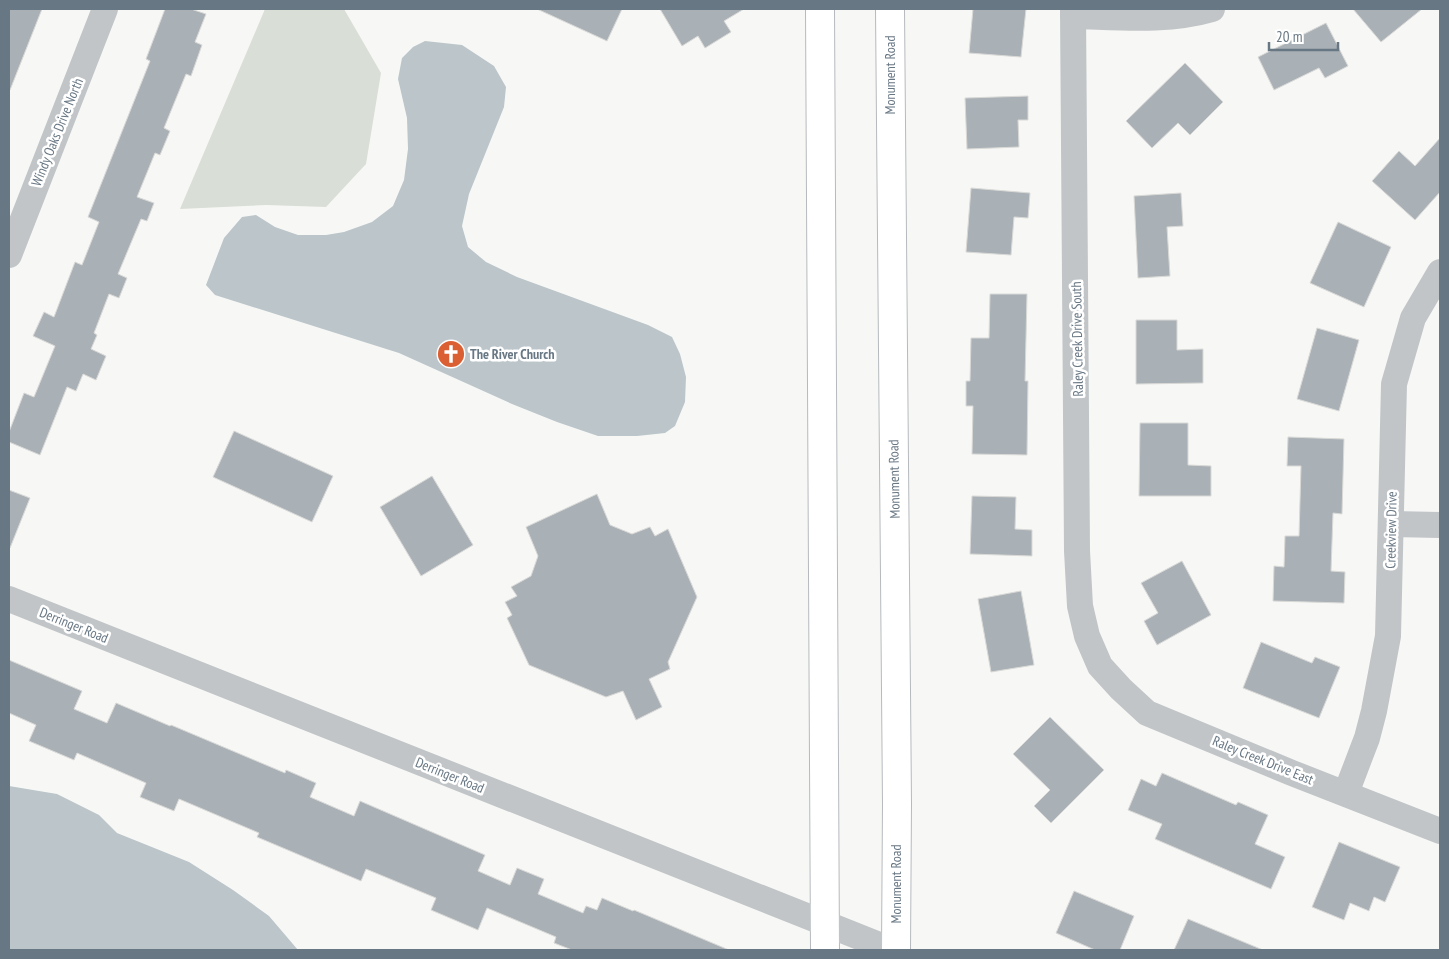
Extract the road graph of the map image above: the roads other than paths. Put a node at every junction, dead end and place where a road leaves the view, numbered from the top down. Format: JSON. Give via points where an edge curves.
{"nodes":[{"id":1,"x":106,"y":9,"type":"edge"},
{"id":2,"x":820,"y":9,"type":"edge"},
{"id":3,"x":890,"y":9,"type":"edge"},
{"id":4,"x":1212,"y":9,"type":"edge"},
{"id":5,"x":1073,"y":13,"type":"edge"},
{"id":6,"x":9,"y":255,"type":"edge"},
{"id":7,"x":1440,"y":272,"type":"edge"},
{"id":8,"x":1392,"y":524,"type":"junction"},
{"id":9,"x":1440,"y":525,"type":"edge"},
{"id":10,"x":9,"y":599,"type":"edge"},
{"id":11,"x":1100,"y":666,"type":"joint"},
{"id":12,"x":1346,"y":793,"type":"junction"},
{"id":13,"x":1440,"y":830,"type":"edge"},
{"id":14,"x":825,"y":924,"type":"junction"},
{"id":15,"x":825,"y":950,"type":"edge"},
{"id":16,"x":892,"y":950,"type":"edge"},
{"id":17,"x":896,"y":950,"type":"edge"}],
"edges":[{"from":1,"to":6,"type":"street","name":"Windy Oaks Drive North"},
{"from":2,"to":14,"type":"main road"},
{"from":3,"to":17,"type":"main road","name":"Monument Road"},
{"from":4,"to":5,"type":"street","via":[[1155,17]]},
{"from":5,"to":11,"type":"street","name":"Raley Creek Drive South","via":[[1078,560],[1080,606],[1087,636]]},
{"from":7,"to":8,"type":"street","name":"Creekview Drive","via":[[1413,318],[1394,384]]},
{"from":8,"to":9,"type":"street"},
{"from":8,"to":12,"type":"street","name":"Creekview Drive","via":[[1388,636],[1367,738]]},
{"from":10,"to":14,"type":"street","name":"Derringer Road"},
{"from":11,"to":12,"type":"street","name":"Raley Creek Drive East","via":[[1147,713]]},
{"from":12,"to":13,"type":"street","name":"Raley Creek Drive East"},
{"from":14,"to":15,"type":"main road"},
{"from":14,"to":16,"type":"street","name":"Derringer Road"}]}
